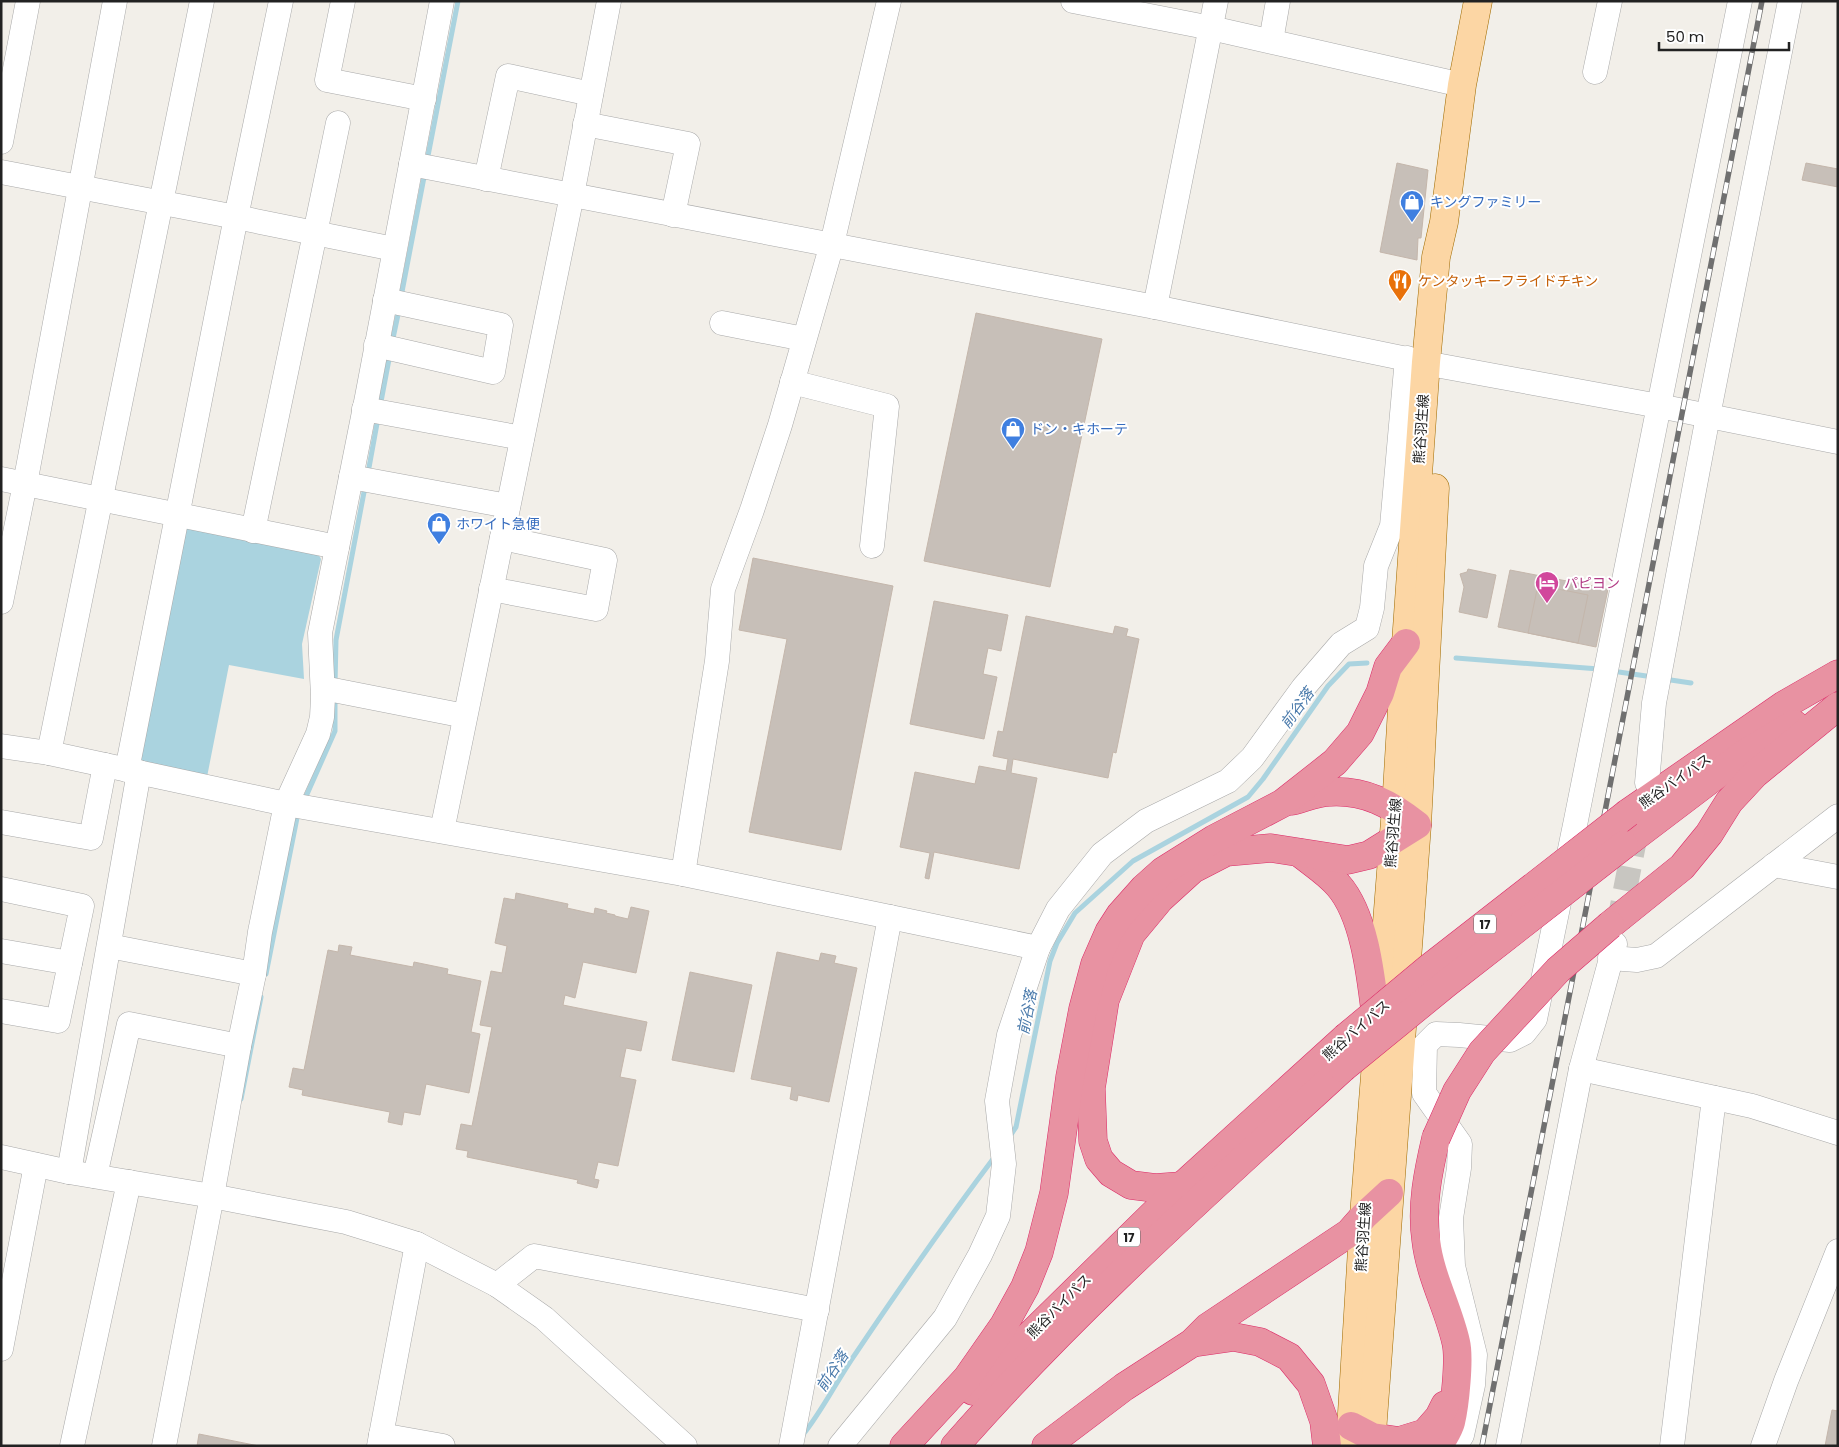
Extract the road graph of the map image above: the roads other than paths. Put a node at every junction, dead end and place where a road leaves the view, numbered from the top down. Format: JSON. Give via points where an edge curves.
{"nodes":[{"id":1,"x":28,"y":1,"type":"edge"},
{"id":2,"x":115,"y":1,"type":"edge"},
{"id":3,"x":202,"y":1,"type":"edge"},
{"id":4,"x":281,"y":1,"type":"edge"},
{"id":5,"x":343,"y":1,"type":"edge"},
{"id":6,"x":442,"y":1,"type":"edge"},
{"id":7,"x":609,"y":1,"type":"edge"},
{"id":8,"x":889,"y":1,"type":"edge"},
{"id":9,"x":1073,"y":1,"type":"edge"},
{"id":10,"x":1216,"y":1,"type":"edge"},
{"id":11,"x":1278,"y":1,"type":"edge"},
{"id":12,"x":1478,"y":1,"type":"edge"},
{"id":13,"x":1610,"y":1,"type":"edge"},
{"id":14,"x":1740,"y":1,"type":"edge"},
{"id":15,"x":1790,"y":1,"type":"edge"},
{"id":16,"x":1212,"y":28,"type":"junction"},
{"id":17,"x":1271,"y":41,"type":"junction"},
{"id":18,"x":1595,"y":72,"type":"dead end"},
{"id":19,"x":1462,"y":86,"type":"junction"},
{"id":20,"x":591,"y":94,"type":"junction"},
{"id":21,"x":424,"y":99,"type":"junction"},
{"id":22,"x":338,"y":123,"type":"dead end"},
{"id":23,"x":585,"y":124,"type":"junction"},
{"id":24,"x":1,"y":142,"type":"edge"},
{"id":25,"x":411,"y":164,"type":"junction"},
{"id":26,"x":1,"y":172,"type":"edge"},
{"id":27,"x":486,"y":178,"type":"junction"},
{"id":28,"x":80,"y":186,"type":"junction"},
{"id":29,"x":572,"y":195,"type":"junction"},
{"id":30,"x":162,"y":202,"type":"junction"},
{"id":31,"x":673,"y":214,"type":"junction"},
{"id":32,"x":236,"y":216,"type":"junction"},
{"id":33,"x":315,"y":233,"type":"junction"},
{"id":34,"x":832,"y":244,"type":"junction"},
{"id":35,"x":394,"y":249,"type":"junction"},
{"id":36,"x":385,"y":300,"type":"junction"},
{"id":37,"x":1155,"y":307,"type":"junction"},
{"id":38,"x":722,"y":323,"type":"dead end"},
{"id":39,"x":804,"y":339,"type":"junction"},
{"id":40,"x":376,"y":345,"type":"junction"},
{"id":41,"x":1425,"y":362,"type":"junction"},
{"id":42,"x":792,"y":382,"type":"junction"},
{"id":43,"x":1659,"y":406,"type":"junction"},
{"id":44,"x":364,"y":409,"type":"junction"},
{"id":45,"x":1708,"y":416,"type":"junction"},
{"id":46,"x":522,"y":438,"type":"junction"},
{"id":47,"x":1838,"y":442,"type":"edge"},
{"id":48,"x":351,"y":477,"type":"junction"},
{"id":49,"x":1,"y":480,"type":"edge"},
{"id":50,"x":25,"y":484,"type":"junction"},
{"id":51,"x":101,"y":500,"type":"junction"},
{"id":52,"x":508,"y":506,"type":"junction"},
{"id":53,"x":178,"y":516,"type":"junction"},
{"id":54,"x":253,"y":531,"type":"junction"},
{"id":55,"x":502,"y":538,"type":"junction"},
{"id":56,"x":872,"y":546,"type":"dead end"},
{"id":57,"x":337,"y":547,"type":"junction"},
{"id":58,"x":491,"y":589,"type":"junction"},
{"id":59,"x":1,"y":602,"type":"edge"},
{"id":60,"x":1406,"y":643,"type":"junction"},
{"id":61,"x":1838,"y":674,"type":"edge"},
{"id":62,"x":323,"y":688,"type":"junction"},
{"id":63,"x":1838,"y":697,"type":"edge"},
{"id":64,"x":1838,"y":706,"type":"edge"},
{"id":65,"x":465,"y":716,"type":"junction"},
{"id":66,"x":1,"y":746,"type":"edge"},
{"id":67,"x":49,"y":753,"type":"junction"},
{"id":68,"x":104,"y":765,"type":"junction"},
{"id":69,"x":133,"y":771,"type":"junction"},
{"id":70,"x":1646,"y":783,"type":"dead end"},
{"id":71,"x":1283,"y":803,"type":"junction"},
{"id":72,"x":286,"y":804,"type":"junction"},
{"id":73,"x":1396,"y":808,"type":"junction"},
{"id":74,"x":1838,"y":816,"type":"edge"},
{"id":75,"x":1,"y":822,"type":"edge"},
{"id":76,"x":1417,"y":825,"type":"junction"},
{"id":77,"x":442,"y":831,"type":"junction"},
{"id":78,"x":1392,"y":842,"type":"junction"},
{"id":79,"x":1299,"y":852,"type":"junction"},
{"id":80,"x":1774,"y":865,"type":"junction"},
{"id":81,"x":683,"y":874,"type":"junction"},
{"id":82,"x":1838,"y":877,"type":"edge"},
{"id":83,"x":1,"y":889,"type":"edge"},
{"id":84,"x":890,"y":917,"type":"junction"},
{"id":85,"x":1612,"y":942,"type":"junction"},
{"id":86,"x":109,"y":946,"type":"junction"},
{"id":87,"x":1038,"y":948,"type":"junction"},
{"id":88,"x":1,"y":951,"type":"edge"},
{"id":89,"x":70,"y":963,"type":"junction"},
{"id":90,"x":254,"y":974,"type":"junction"},
{"id":91,"x":1,"y":1011,"type":"edge"},
{"id":92,"x":1378,"y":1034,"type":"junction"},
{"id":93,"x":239,"y":1046,"type":"junction"},
{"id":94,"x":1581,"y":1069,"type":"junction"},
{"id":95,"x":1714,"y":1098,"type":"junction"},
{"id":96,"x":1838,"y":1133,"type":"edge"},
{"id":97,"x":1,"y":1158,"type":"edge"},
{"id":98,"x":36,"y":1165,"type":"junction"},
{"id":99,"x":69,"y":1172,"type":"junction"},
{"id":100,"x":95,"y":1176,"type":"junction"},
{"id":101,"x":129,"y":1182,"type":"junction"},
{"id":102,"x":1182,"y":1186,"type":"junction"},
{"id":103,"x":1389,"y":1193,"type":"junction"},
{"id":104,"x":220,"y":1197,"type":"junction"},
{"id":105,"x":1364,"y":1216,"type":"junction"},
{"id":106,"x":417,"y":1244,"type":"junction"},
{"id":107,"x":1838,"y":1251,"type":"edge"},
{"id":108,"x":497,"y":1285,"type":"junction"},
{"id":109,"x":817,"y":1310,"type":"junction"},
{"id":110,"x":1192,"y":1343,"type":"junction"},
{"id":111,"x":1,"y":1349,"type":"edge"},
{"id":112,"x":1456,"y":1384,"type":"junction"},
{"id":113,"x":1361,"y":1439,"type":"edge"},
{"id":114,"x":380,"y":1441,"type":"edge"},
{"id":115,"x":1509,"y":1445,"type":"edge"},
{"id":116,"x":72,"y":1446,"type":"edge"},
{"id":117,"x":164,"y":1446,"type":"edge"},
{"id":118,"x":443,"y":1446,"type":"edge"},
{"id":119,"x":684,"y":1446,"type":"edge"},
{"id":120,"x":790,"y":1446,"type":"edge"},
{"id":121,"x":840,"y":1446,"type":"edge"},
{"id":122,"x":904,"y":1446,"type":"edge"},
{"id":123,"x":923,"y":1446,"type":"edge"},
{"id":124,"x":955,"y":1446,"type":"edge"},
{"id":125,"x":1046,"y":1446,"type":"edge"},
{"id":126,"x":1327,"y":1446,"type":"edge"},
{"id":127,"x":1439,"y":1446,"type":"edge"},
{"id":128,"x":1455,"y":1446,"type":"edge"},
{"id":129,"x":1672,"y":1446,"type":"edge"},
{"id":130,"x":1763,"y":1446,"type":"edge"}],
"edges":[{"from":1,"to":24,"type":"street"},
{"from":2,"to":28,"type":"street"},
{"from":3,"to":30,"type":"street"},
{"from":4,"to":32,"type":"street"},
{"from":5,"to":21,"type":"street","via":[[327,80]]},
{"from":6,"to":21,"type":"street"},
{"from":7,"to":20,"type":"street"},
{"from":8,"to":34,"type":"street"},
{"from":9,"to":16,"type":"street"},
{"from":10,"to":16,"type":"street"},
{"from":11,"to":17,"type":"street"},
{"from":12,"to":19,"type":"main road","name":"熊谷羽生線"},
{"from":13,"to":18,"type":"street"},
{"from":14,"to":43,"type":"street"},
{"from":15,"to":45,"type":"street"},
{"from":16,"to":17,"type":"street"},
{"from":16,"to":37,"type":"street"},
{"from":17,"to":19,"type":"street"},
{"from":19,"to":41,"type":"main road","name":"熊谷羽生線","via":[[1444,222],[1446,257]]},
{"from":20,"to":23,"type":"street"},
{"from":20,"to":27,"type":"street","via":[[508,76]]},
{"from":21,"to":25,"type":"street"},
{"from":22,"to":33,"type":"street"},
{"from":23,"to":29,"type":"street"},
{"from":23,"to":31,"type":"street","via":[[688,144]]},
{"from":25,"to":27,"type":"street"},
{"from":25,"to":35,"type":"street"},
{"from":26,"to":28,"type":"street"},
{"from":27,"to":29,"type":"street"},
{"from":28,"to":30,"type":"street"},
{"from":28,"to":50,"type":"street"},
{"from":29,"to":31,"type":"street"},
{"from":29,"to":46,"type":"street"},
{"from":30,"to":32,"type":"street"},
{"from":30,"to":51,"type":"street"},
{"from":31,"to":34,"type":"street"},
{"from":32,"to":33,"type":"street"},
{"from":32,"to":53,"type":"street"},
{"from":33,"to":35,"type":"street"},
{"from":33,"to":54,"type":"street"},
{"from":34,"to":37,"type":"street"},
{"from":34,"to":39,"type":"street"},
{"from":35,"to":36,"type":"street"},
{"from":36,"to":40,"type":"street"},
{"from":36,"to":40,"type":"street","via":[[501,325],[492,372]]},
{"from":37,"to":41,"type":"street"},
{"from":38,"to":39,"type":"street"},
{"from":39,"to":42,"type":"street"},
{"from":40,"to":44,"type":"street"},
{"from":41,"to":43,"type":"street"},
{"from":41,"to":60,"type":"main road","name":"熊谷羽生線"},
{"from":41,"to":76,"type":"main road","name":"熊谷羽生線","via":[[1429,623]]},
{"from":41,"to":87,"type":"street","via":[[1392,526],[1376,566],[1367,628],[1341,644],[1303,688],[1252,758],[1228,781],[1146,821],[1102,854],[1058,908]]},
{"from":42,"to":56,"type":"street","via":[[887,406]]},
{"from":42,"to":81,"type":"street","via":[[756,500],[724,589],[717,661]]},
{"from":43,"to":45,"type":"street"},
{"from":43,"to":128,"type":"street","via":[[1535,1019],[1524,1033],[1510,1040],[1436,1034],[1425,1045],[1424,1093],[1460,1144],[1451,1218],[1453,1266],[1475,1355],[1473,1385],[1462,1435]]},
{"from":44,"to":46,"type":"street"},
{"from":44,"to":48,"type":"street"},
{"from":45,"to":47,"type":"street"},
{"from":45,"to":70,"type":"street","via":[[1654,703]]},
{"from":46,"to":52,"type":"street"},
{"from":48,"to":52,"type":"street"},
{"from":48,"to":57,"type":"street"},
{"from":49,"to":50,"type":"street"},
{"from":50,"to":51,"type":"street"},
{"from":50,"to":59,"type":"street"},
{"from":51,"to":53,"type":"street"},
{"from":51,"to":67,"type":"street"},
{"from":52,"to":55,"type":"street"},
{"from":53,"to":54,"type":"street"},
{"from":53,"to":69,"type":"street"},
{"from":54,"to":57,"type":"street"},
{"from":55,"to":58,"type":"street"},
{"from":55,"to":58,"type":"street","via":[[605,560],[596,609]]},
{"from":57,"to":62,"type":"street","via":[[320,633]]},
{"from":58,"to":65,"type":"street"},
{"from":60,"to":71,"type":"highway","via":[[1388,667],[1380,693],[1360,732],[1335,762]]},
{"from":60,"to":73,"type":"main road","name":"熊谷羽生線"},
{"from":61,"to":102,"type":"highway","name":"熊谷バイパス","number":"17","bridge":true,"via":[[1784,705],[1628,813],[1429,968],[1345,1038]]},
{"from":62,"to":65,"type":"street"},
{"from":62,"to":72,"type":"street","via":[[318,734]]},
{"from":63,"to":124,"type":"highway","name":"熊谷バイパス","number":"17","bridge":true,"via":[[1744,754],[1447,983],[1343,1068],[1104,1288]]},
{"from":64,"to":85,"type":"highway","via":[[1755,774],[1729,802],[1709,834],[1682,867]]},
{"from":65,"to":77,"type":"street"},
{"from":66,"to":67,"type":"street"},
{"from":67,"to":68,"type":"street"},
{"from":68,"to":69,"type":"street"},
{"from":68,"to":75,"type":"street","via":[[90,838]]},
{"from":69,"to":72,"type":"street"},
{"from":69,"to":86,"type":"street"},
{"from":71,"to":73,"type":"highway","via":[[1329,792],[1354,793]]},
{"from":71,"to":122,"type":"highway","via":[[1214,839],[1163,871],[1120,915],[1109,932],[1095,964],[1083,1009],[1054,1193],[1039,1252],[1004,1325],[967,1378]]},
{"from":72,"to":77,"type":"street"},
{"from":72,"to":90,"type":"street"},
{"from":73,"to":76,"type":"highway"},
{"from":73,"to":78,"type":"main road","name":"熊谷羽生線"},
{"from":74,"to":80,"type":"street"},
{"from":76,"to":78,"type":"highway"},
{"from":76,"to":103,"type":"main road","name":"熊谷羽生線"},
{"from":77,"to":81,"type":"street"},
{"from":78,"to":79,"type":"highway","via":[[1370,855],[1348,860]]},
{"from":78,"to":92,"type":"main road","name":"熊谷羽生線"},
{"from":79,"to":92,"type":"highway","via":[[1339,886],[1355,914],[1364,944]]},
{"from":79,"to":102,"type":"highway","via":[[1271,848],[1226,852],[1194,869],[1160,899],[1132,934],[1105,1000],[1091,1088],[1093,1141],[1099,1159],[1111,1173],[1131,1184],[1155,1188]]},
{"from":80,"to":82,"type":"street"},
{"from":80,"to":85,"type":"street","via":[[1656,956],[1638,960]]},
{"from":81,"to":84,"type":"street"},
{"from":83,"to":89,"type":"street","via":[[82,906]]},
{"from":84,"to":87,"type":"street"},
{"from":84,"to":109,"type":"street"},
{"from":85,"to":94,"type":"street"},
{"from":85,"to":112,"type":"highway","bridge":true,"via":[[1558,970],[1482,1052],[1457,1091],[1436,1138],[1427,1176],[1425,1240],[1431,1269],[1457,1343]]},
{"from":86,"to":90,"type":"street"},
{"from":86,"to":99,"type":"street"},
{"from":87,"to":121,"type":"street","via":[[1009,1035],[998,1101],[1004,1164],[998,1216],[944,1318]]},
{"from":88,"to":89,"type":"street"},
{"from":89,"to":91,"type":"street","via":[[58,1021]]},
{"from":90,"to":93,"type":"street"},
{"from":92,"to":105,"type":"main road","name":"熊谷羽生線"},
{"from":93,"to":100,"type":"street","via":[[129,1024]]},
{"from":93,"to":104,"type":"street"},
{"from":94,"to":95,"type":"street"},
{"from":94,"to":115,"type":"street"},
{"from":95,"to":96,"type":"street","via":[[1752,1106]]},
{"from":95,"to":129,"type":"street"},
{"from":97,"to":98,"type":"street"},
{"from":98,"to":99,"type":"street"},
{"from":98,"to":111,"type":"street"},
{"from":99,"to":100,"type":"street"},
{"from":100,"to":101,"type":"street"},
{"from":101,"to":104,"type":"street"},
{"from":101,"to":116,"type":"street"},
{"from":102,"to":123,"type":"highway","name":"熊谷バイパス","number":"17","via":[[974,1391]]},
{"from":103,"to":105,"type":"highway"},
{"from":103,"to":113,"type":"main road","name":"熊谷羽生線"},
{"from":104,"to":106,"type":"street","via":[[346,1222]]},
{"from":104,"to":117,"type":"street"},
{"from":105,"to":110,"type":"highway","via":[[1350,1233],[1208,1328]]},
{"from":105,"to":113,"type":"main road","name":"熊谷羽生線"},
{"from":106,"to":108,"type":"street"},
{"from":106,"to":114,"type":"street"},
{"from":107,"to":130,"type":"street"},
{"from":108,"to":109,"type":"street","via":[[534,1256]]},
{"from":108,"to":119,"type":"street","via":[[544,1318]]},
{"from":109,"to":120,"type":"street"},
{"from":110,"to":125,"type":"highway","via":[[1124,1387]]},
{"from":110,"to":126,"type":"highway","via":[[1234,1337],[1260,1342],[1289,1357],[1311,1384],[1324,1421]]},
{"from":112,"to":113,"type":"highway","via":[[1439,1417],[1425,1433],[1399,1441]]},
{"from":112,"to":127,"type":"highway","via":[[1451,1423]]},
{"from":114,"to":118,"type":"street"}]}
